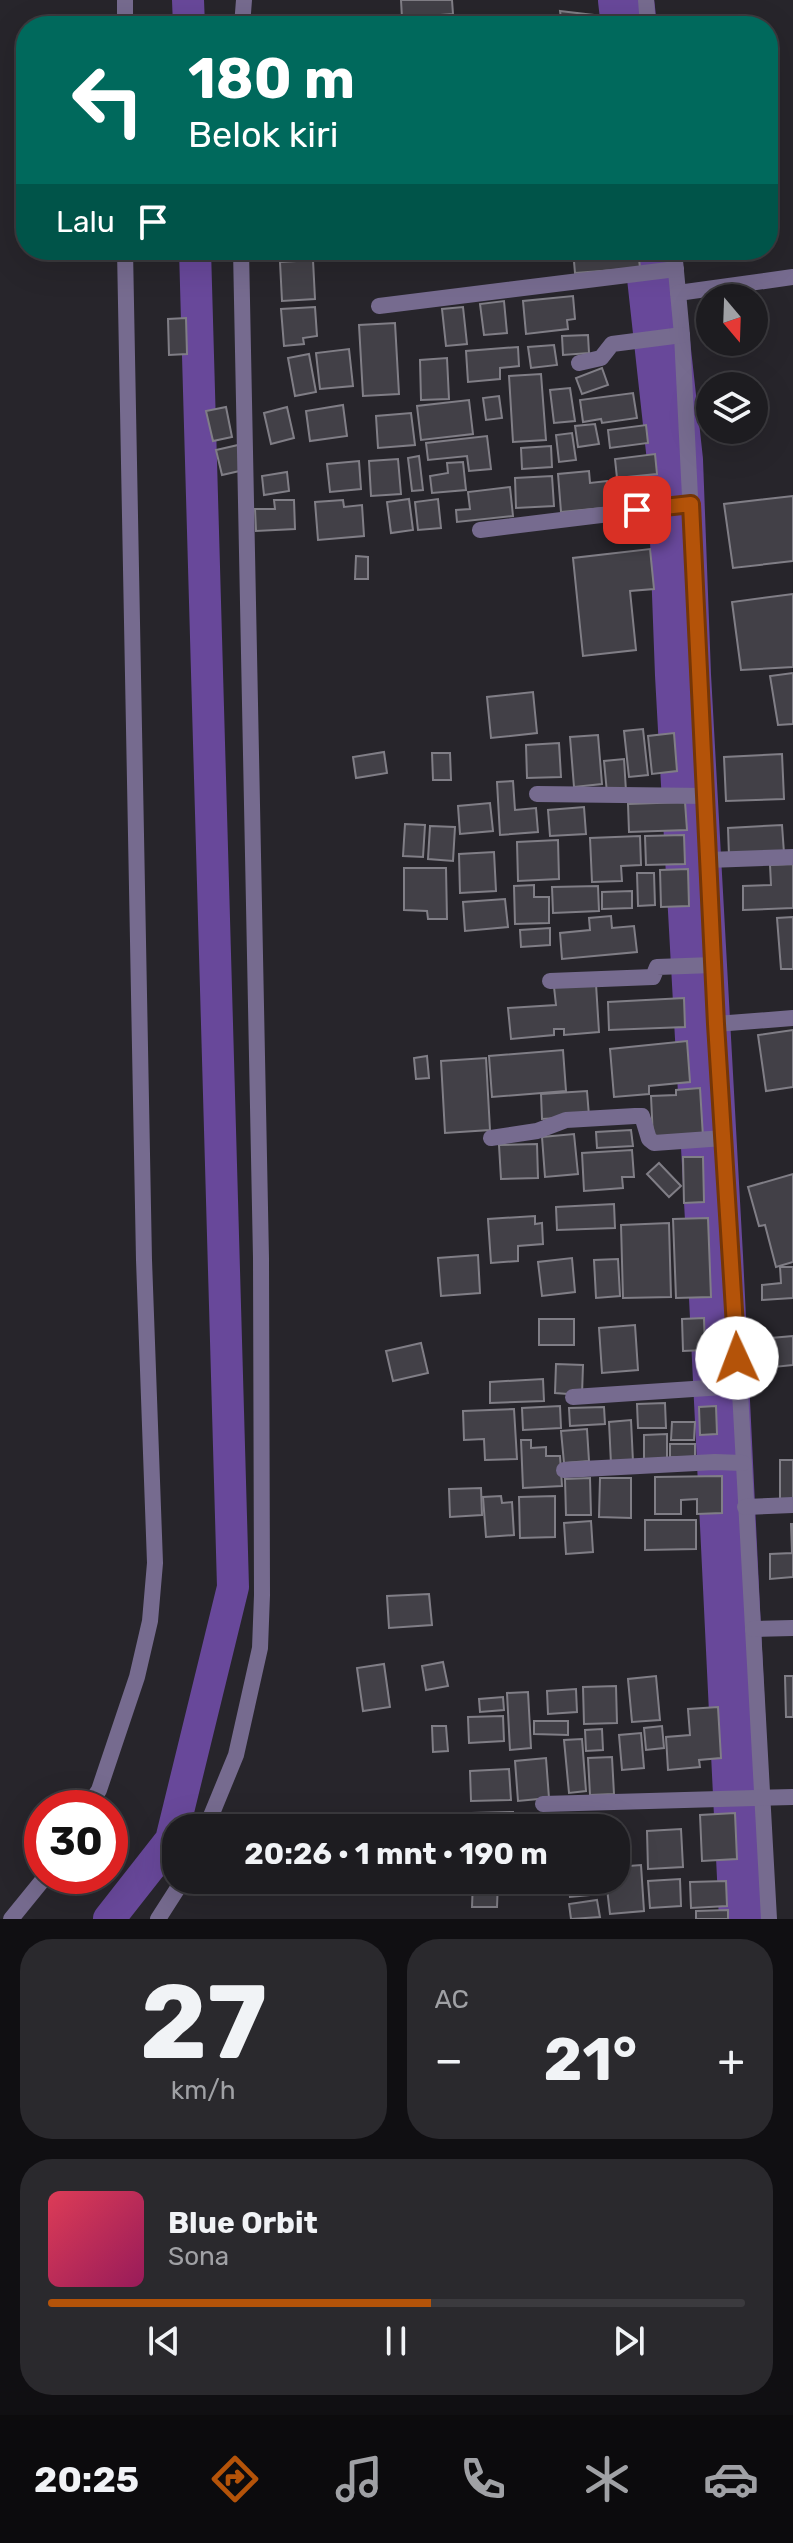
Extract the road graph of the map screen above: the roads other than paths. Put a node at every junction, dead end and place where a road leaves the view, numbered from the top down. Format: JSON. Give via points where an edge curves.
{"nodes":[{"id":1,"x":125,"y":260,"type":"edge"},
{"id":2,"x":241,"y":260,"type":"edge"},
{"id":3,"x":672,"y":260,"type":"edge"},
{"id":4,"x":670,"y":270,"type":"junction"},
{"id":5,"x":793,"y":277,"type":"edge"},
{"id":6,"x":678,"y":293,"type":"junction"},
{"id":7,"x":379,"y":306,"type":"dead end"},
{"id":8,"x":676,"y":335,"type":"junction"},
{"id":9,"x":579,"y":363,"type":"dead end"},
{"id":10,"x":680,"y":505,"type":"junction"},
{"id":11,"x":480,"y":530,"type":"dead end"},
{"id":12,"x":537,"y":794,"type":"dead end"},
{"id":13,"x":694,"y":796,"type":"junction"},
{"id":14,"x":793,"y":857,"type":"edge"},
{"id":15,"x":708,"y":860,"type":"junction"},
{"id":16,"x":704,"y":966,"type":"junction"},
{"id":17,"x":550,"y":981,"type":"dead end"},
{"id":18,"x":793,"y":1018,"type":"edge"},
{"id":19,"x":716,"y":1024,"type":"junction"},
{"id":20,"x":491,"y":1138,"type":"dead end"},
{"id":21,"x":713,"y":1139,"type":"junction"},
{"id":22,"x":725,"y":1387,"type":"junction"},
{"id":23,"x":573,"y":1397,"type":"dead end"},
{"id":24,"x":730,"y":1462,"type":"junction"},
{"id":25,"x":564,"y":1470,"type":"dead end"},
{"id":26,"x":793,"y":1505,"type":"edge"},
{"id":27,"x":745,"y":1507,"type":"junction"},
{"id":28,"x":793,"y":1628,"type":"edge"},
{"id":29,"x":753,"y":1629,"type":"junction"},
{"id":30,"x":99,"y":1790,"type":"edge"},
{"id":31,"x":793,"y":1797,"type":"edge"},
{"id":32,"x":751,"y":1799,"type":"junction"},
{"id":33,"x":543,"y":1804,"type":"dead end"},
{"id":34,"x":212,"y":1814,"type":"edge"},
{"id":35,"x":31,"y":1894,"type":"edge"},
{"id":36,"x":174,"y":1894,"type":"edge"},
{"id":37,"x":11,"y":1919,"type":"edge"},
{"id":38,"x":158,"y":1919,"type":"edge"},
{"id":39,"x":769,"y":1919,"type":"edge"}],
"edges":[{"from":1,"to":30,"type":"street","via":[[144,1260],[155,1563],[150,1621],[137,1677]]},
{"from":2,"to":34,"type":"street","via":[[261,1258],[262,1595],[260,1648],[236,1755]]},
{"from":3,"to":4,"type":"street"},
{"from":4,"to":6,"type":"street"},
{"from":4,"to":7,"type":"street"},
{"from":5,"to":6,"type":"street"},
{"from":6,"to":8,"type":"street"},
{"from":8,"to":9,"type":"street","via":[[612,344],[601,358]]},
{"from":8,"to":10,"type":"street"},
{"from":10,"to":11,"type":"street"},
{"from":10,"to":13,"type":"street"},
{"from":12,"to":13,"type":"street"},
{"from":13,"to":15,"type":"street"},
{"from":14,"to":15,"type":"street"},
{"from":15,"to":16,"type":"street"},
{"from":16,"to":17,"type":"street","via":[[657,967],[653,977]]},
{"from":16,"to":19,"type":"street"},
{"from":18,"to":19,"type":"street"},
{"from":19,"to":21,"type":"street"},
{"from":20,"to":21,"type":"street","via":[[566,1120],[642,1116],[654,1143]]},
{"from":21,"to":22,"type":"street"},
{"from":22,"to":23,"type":"street"},
{"from":22,"to":24,"type":"street"},
{"from":24,"to":25,"type":"street"},
{"from":24,"to":27,"type":"street"},
{"from":26,"to":27,"type":"street"},
{"from":27,"to":29,"type":"street"},
{"from":28,"to":29,"type":"street"},
{"from":29,"to":32,"type":"street"},
{"from":31,"to":32,"type":"street"},
{"from":32,"to":33,"type":"street"},
{"from":32,"to":39,"type":"street"},
{"from":35,"to":37,"type":"street"},
{"from":36,"to":38,"type":"street"}]}
